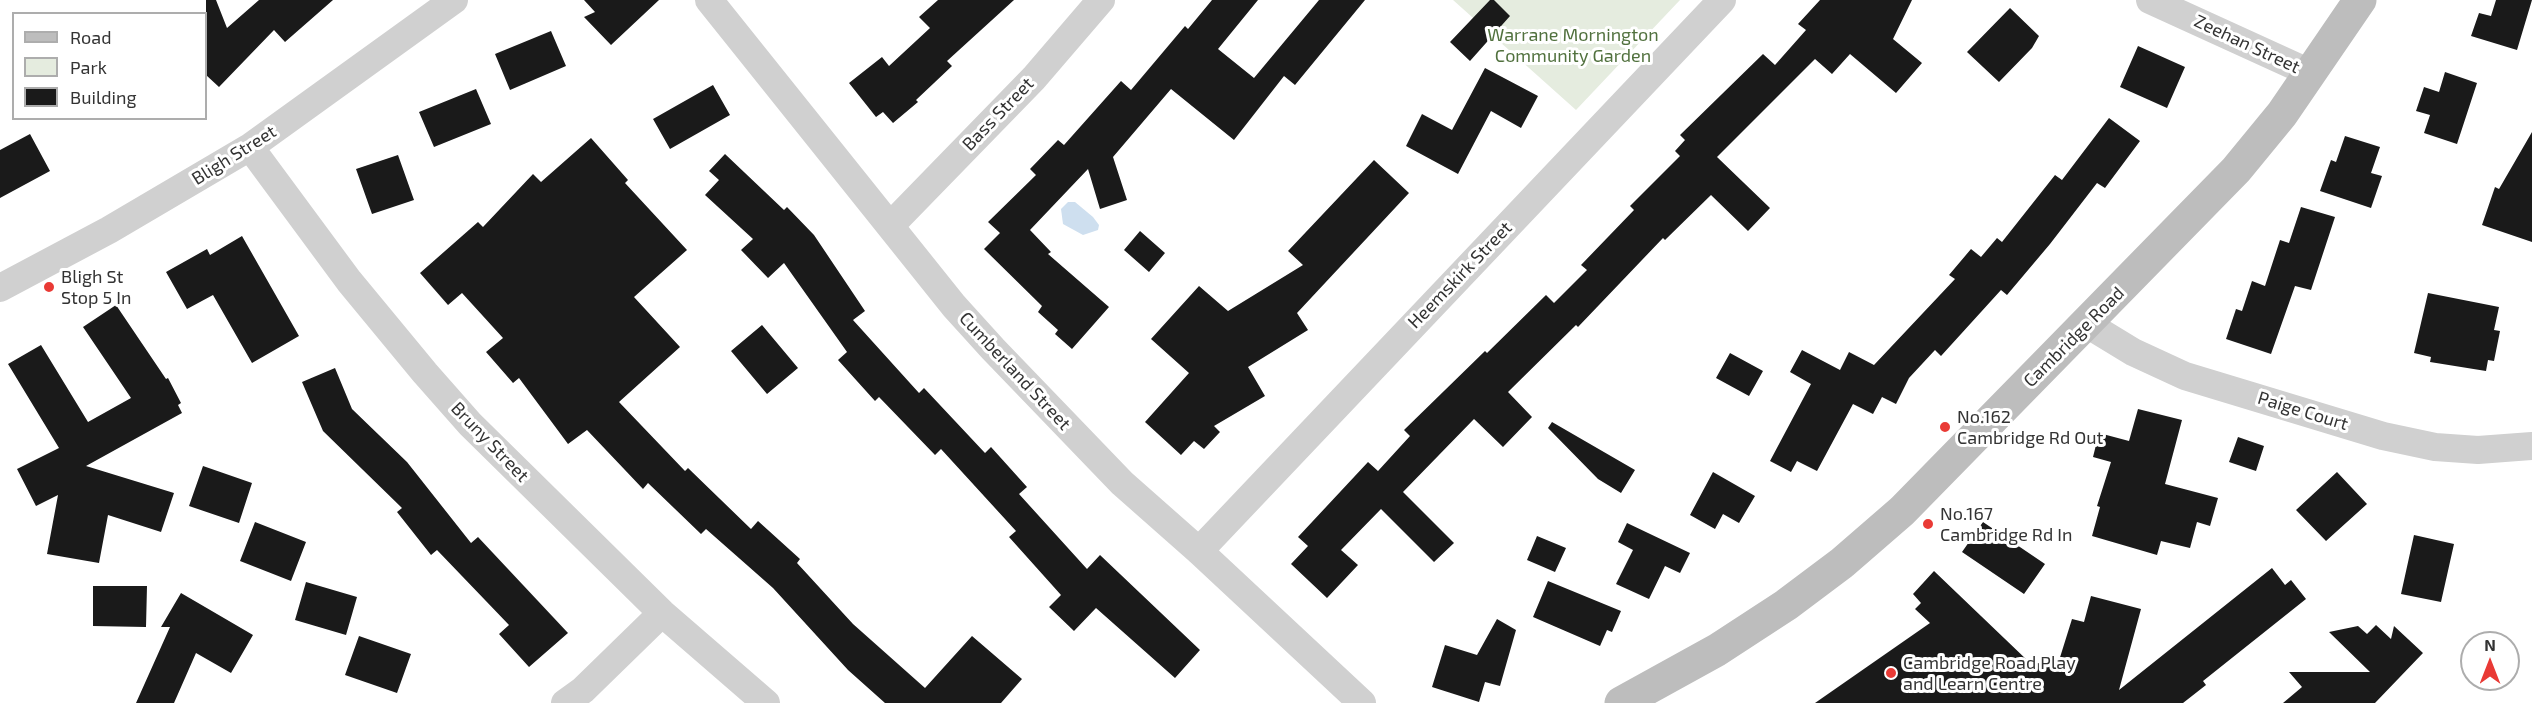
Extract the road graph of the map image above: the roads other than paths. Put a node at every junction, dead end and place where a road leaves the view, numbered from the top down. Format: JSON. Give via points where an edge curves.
{"nodes":[{"id":1,"x":454,"y":0,"type":"edge"},
{"id":2,"x":708,"y":0,"type":"edge"},
{"id":3,"x":1101,"y":0,"type":"edge"},
{"id":4,"x":1722,"y":0,"type":"edge"},
{"id":5,"x":2150,"y":0,"type":"edge"},
{"id":6,"x":2360,"y":0,"type":"edge"},
{"id":7,"x":2310,"y":73,"type":"junction"},
{"id":8,"x":250,"y":147,"type":"junction"},
{"id":9,"x":891,"y":225,"type":"junction"},
{"id":10,"x":0,"y":288,"type":"edge"},
{"id":11,"x":2087,"y":324,"type":"junction"},
{"id":12,"x":2532,"y":446,"type":"edge"},
{"id":13,"x":1199,"y":551,"type":"junction"},
{"id":14,"x":662,"y":613,"type":"junction"},
{"id":15,"x":565,"y":703,"type":"edge"},
{"id":16,"x":766,"y":703,"type":"edge"},
{"id":17,"x":1362,"y":703,"type":"edge"},
{"id":18,"x":1621,"y":703,"type":"edge"}],
"edges":[{"from":1,"to":8,"type":"street","name":"Bligh Street"},
{"from":2,"to":9,"type":"street","name":"Cumberland Street"},
{"from":3,"to":9,"type":"street","name":"Bass Street","via":[[1034,78]]},
{"from":4,"to":13,"type":"street","name":"Heemskirk Street"},
{"from":5,"to":7,"type":"street","name":"Zeehan Street"},
{"from":6,"to":7,"type":"main road","name":"Cambridge Road"},
{"from":7,"to":11,"type":"main road","name":"Cambridge Road","via":[[2236,170]]},
{"from":8,"to":10,"type":"street","name":"Bligh Street","via":[[109,230]]},
{"from":8,"to":14,"type":"street","name":"Bruny Street","via":[[349,281],[455,407]]},
{"from":9,"to":13,"type":"street","name":"Cumberland Street","via":[[954,306],[1049,408],[1122,483]]},
{"from":11,"to":12,"type":"street","name":"Paige Court","via":[[2133,352],[2186,376],[2383,435],[2434,447],[2478,450]]},
{"from":11,"to":18,"type":"main road","name":"Cambridge Road","via":[[1902,511],[1842,563],[1718,650]]},
{"from":13,"to":17,"type":"street","name":"Cumberland Street"},
{"from":14,"to":15,"type":"street"},
{"from":14,"to":16,"type":"street","name":"Bruny Street"}]}
